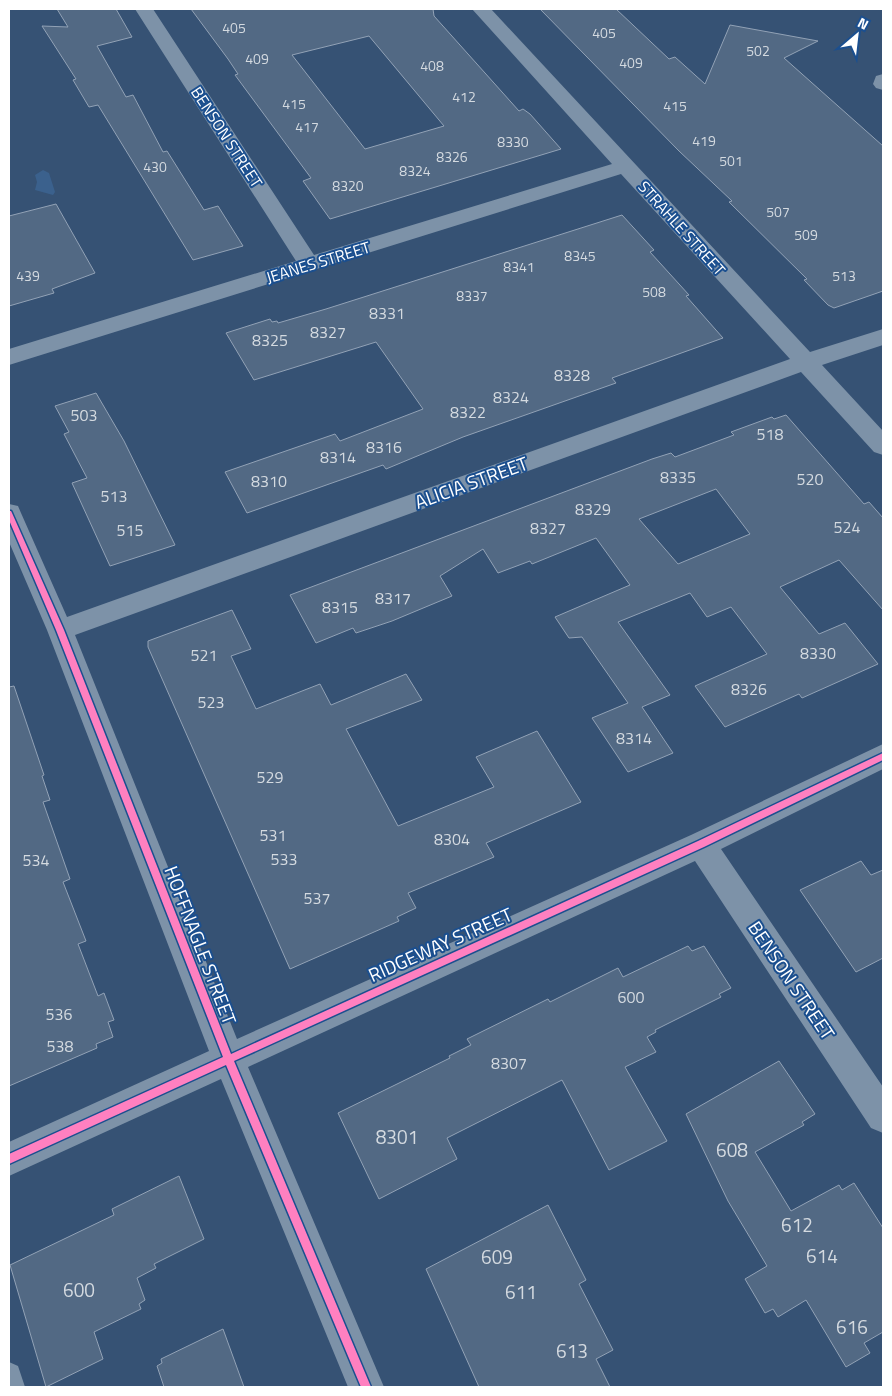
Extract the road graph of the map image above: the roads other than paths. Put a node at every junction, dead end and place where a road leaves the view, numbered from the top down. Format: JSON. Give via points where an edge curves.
{"nodes":[{"id":1,"x":144,"y":9,"type":"edge"},
{"id":2,"x":481,"y":9,"type":"edge"},
{"id":3,"x":626,"y":166,"type":"junction"},
{"id":4,"x":309,"y":265,"type":"junction"},
{"id":5,"x":883,"y":337,"type":"edge"},
{"id":6,"x":9,"y":357,"type":"edge"},
{"id":7,"x":805,"y":362,"type":"junction"},
{"id":8,"x":883,"y":446,"type":"edge"},
{"id":9,"x":9,"y":513,"type":"edge"},
{"id":10,"x":60,"y":630,"type":"junction"},
{"id":11,"x":883,"y":756,"type":"edge"},
{"id":12,"x":701,"y":844,"type":"junction"},
{"id":13,"x":228,"y":1058,"type":"junction"},
{"id":14,"x":883,"y":1116,"type":"edge"},
{"id":15,"x":9,"y":1159,"type":"edge"},
{"id":16,"x":9,"y":1375,"type":"edge"},
{"id":17,"x":12,"y":1387,"type":"edge"},
{"id":18,"x":366,"y":1387,"type":"edge"}],
"edges":[{"from":1,"to":4,"type":"street","name":"BENSON STREET"},
{"from":2,"to":3,"type":"street","name":"STRAHLE STREET"},
{"from":3,"to":4,"type":"street","name":"JEANES STREET"},
{"from":3,"to":7,"type":"street","name":"STRAHLE STREET"},
{"from":4,"to":6,"type":"street","name":"JEANES STREET"},
{"from":5,"to":7,"type":"street","name":"ALICIA STREET"},
{"from":7,"to":8,"type":"street","name":"STRAHLE STREET"},
{"from":7,"to":10,"type":"street","name":"ALICIA STREET"},
{"from":9,"to":10,"type":"street","name":"HOFFNAGLE STREET"},
{"from":10,"to":13,"type":"street","name":"HOFFNAGLE STREET"},
{"from":11,"to":12,"type":"street","name":"RIDGEWAY STREET"},
{"from":12,"to":13,"type":"street","name":"RIDGEWAY STREET"},
{"from":12,"to":14,"type":"street","name":"BENSON STREET"},
{"from":13,"to":15,"type":"street","name":"RIDGEWAY STREET"},
{"from":13,"to":18,"type":"street","name":"HOFFNAGLE STREET"},
{"from":16,"to":17,"type":"lane"}]}
